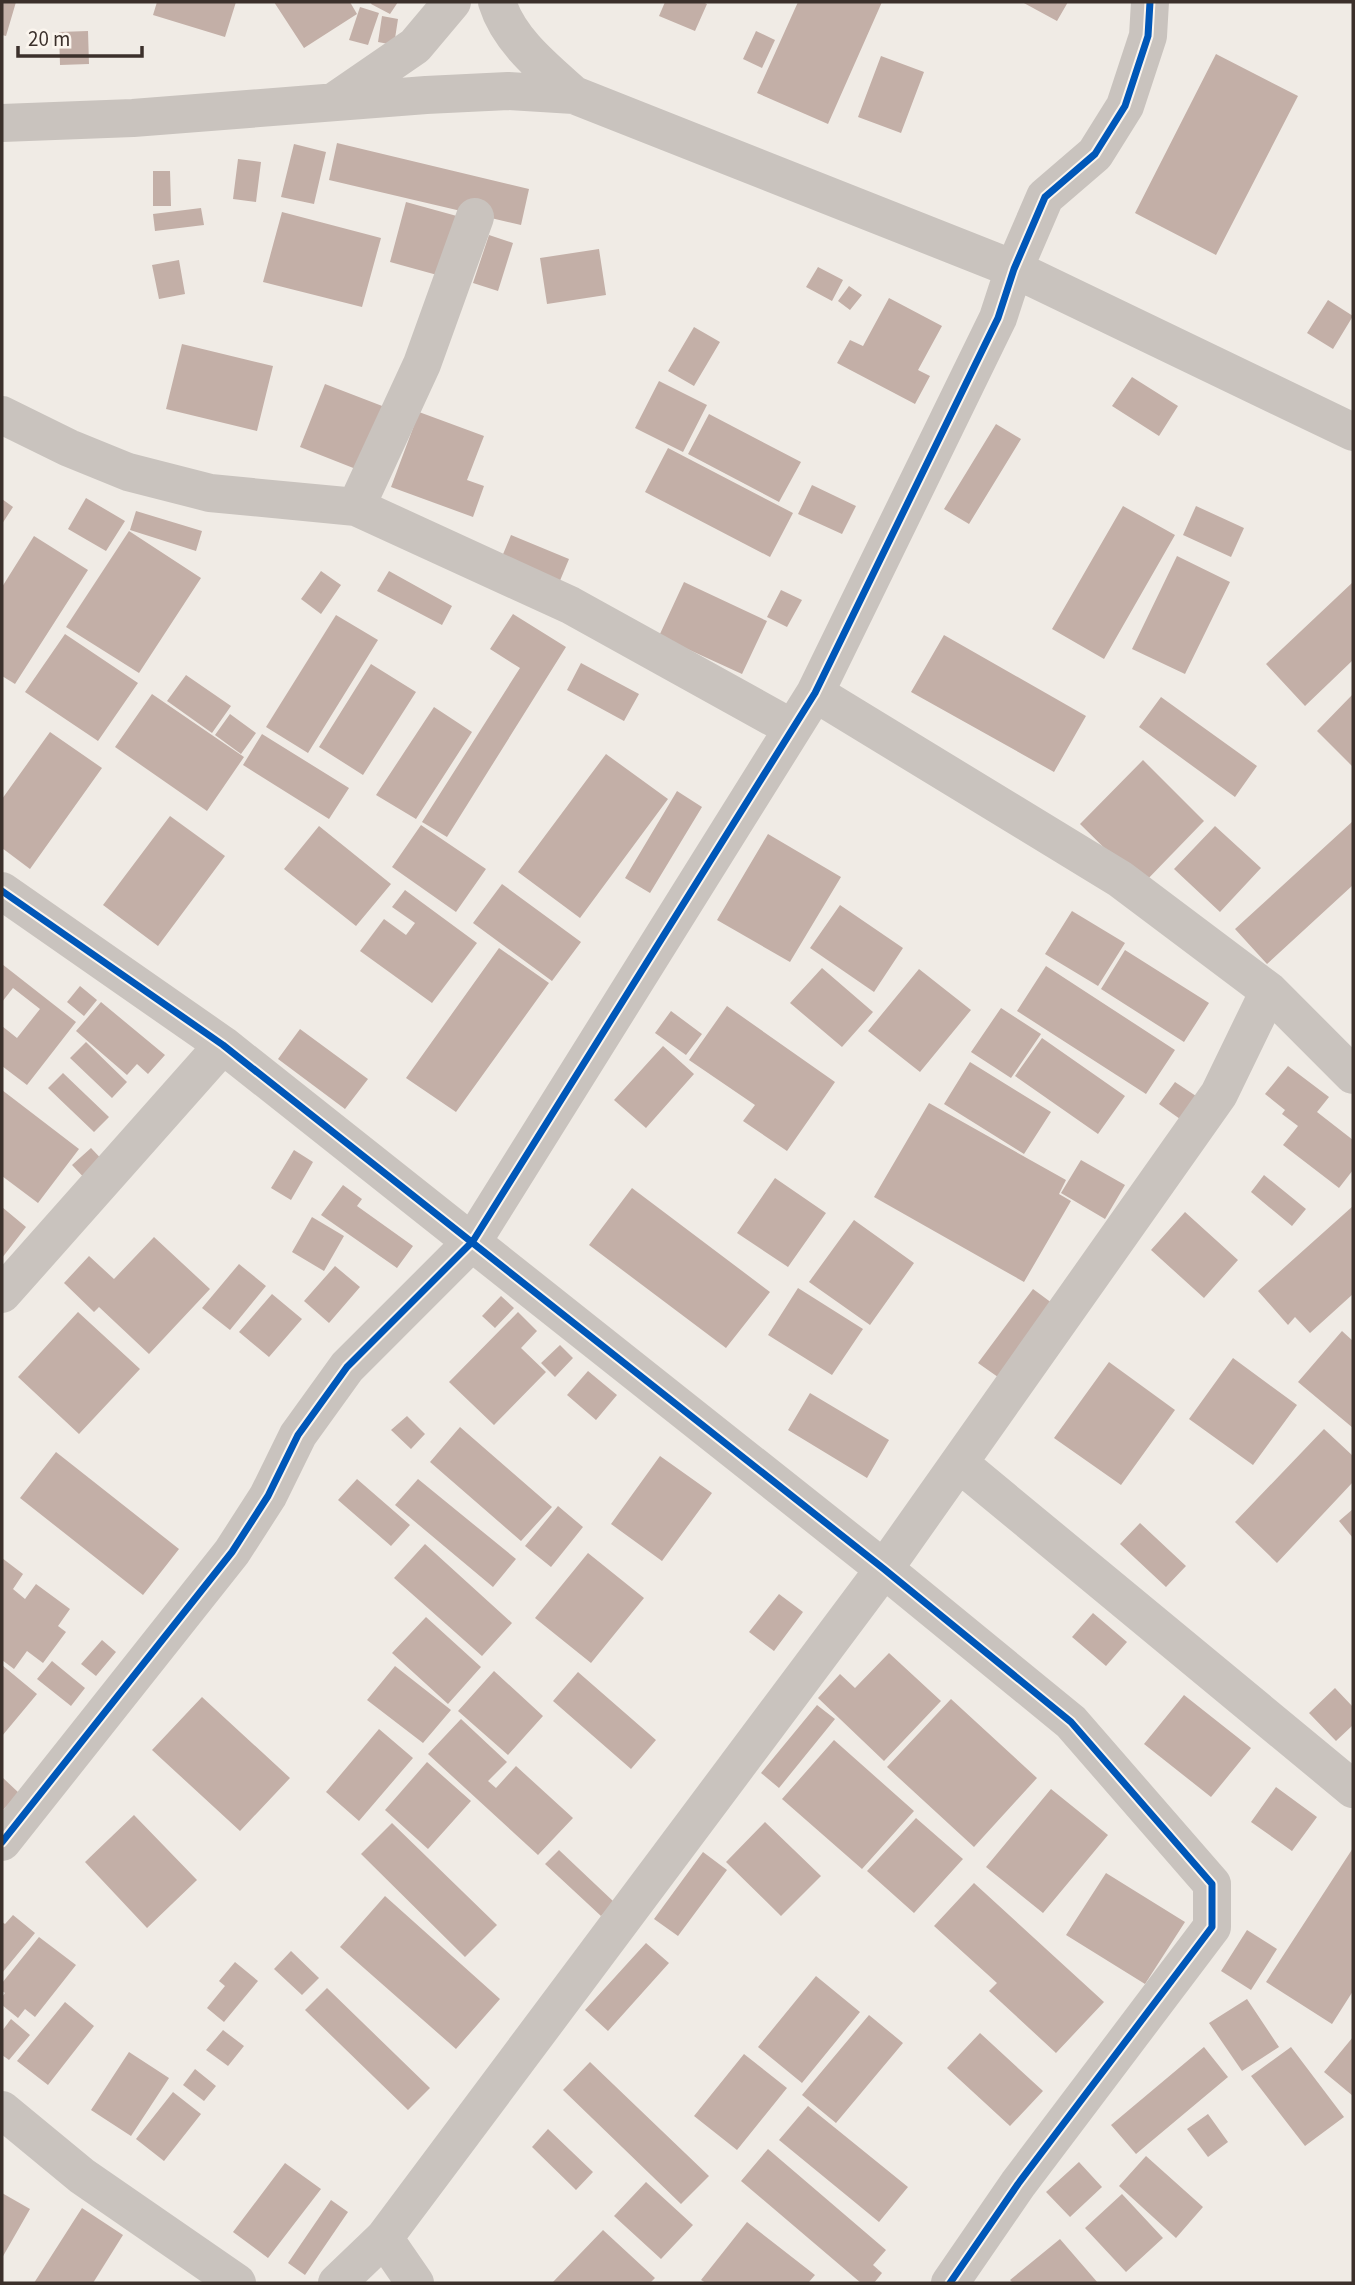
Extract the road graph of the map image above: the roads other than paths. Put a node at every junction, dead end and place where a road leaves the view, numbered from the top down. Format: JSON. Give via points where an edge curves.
{"nodes":[{"id":1,"x":452,"y":2,"type":"edge"},
{"id":2,"x":498,"y":2,"type":"edge"},
{"id":3,"x":1150,"y":2,"type":"edge"},
{"id":4,"x":574,"y":95,"type":"junction"},
{"id":5,"x":331,"y":103,"type":"junction"},
{"id":6,"x":2,"y":123,"type":"edge"},
{"id":7,"x":475,"y":217,"type":"dead end"},
{"id":8,"x":1014,"y":269,"type":"junction"},
{"id":9,"x":2,"y":415,"type":"edge"},
{"id":10,"x":1353,"y":432,"type":"edge"},
{"id":11,"x":356,"y":507,"type":"junction"},
{"id":12,"x":815,"y":693,"type":"junction"},
{"id":13,"x":792,"y":728,"type":"junction"},
{"id":14,"x":2,"y":891,"type":"edge"},
{"id":15,"x":1269,"y":991,"type":"junction"},
{"id":16,"x":223,"y":1045,"type":"junction"},
{"id":17,"x":1353,"y":1075,"type":"edge"},
{"id":18,"x":473,"y":1241,"type":"junction"},
{"id":19,"x":2,"y":1294,"type":"edge"},
{"id":20,"x":960,"y":1464,"type":"junction"},
{"id":21,"x":884,"y":1569,"type":"junction"},
{"id":22,"x":1353,"y":1789,"type":"edge"},
{"id":23,"x":2,"y":1842,"type":"edge"},
{"id":24,"x":2,"y":2110,"type":"edge"},
{"id":25,"x":384,"y":2238,"type":"junction"},
{"id":26,"x":237,"y":2283,"type":"edge"},
{"id":27,"x":337,"y":2283,"type":"edge"},
{"id":28,"x":415,"y":2283,"type":"edge"},
{"id":29,"x":950,"y":2283,"type":"edge"}],
"edges":[{"from":1,"to":5,"type":"street","via":[[415,46]]},
{"from":2,"to":4,"type":"street","via":[[502,17],[530,54]]},
{"from":3,"to":8,"type":"street","via":[[1148,36],[1125,106],[1095,154],[1045,197]]},
{"from":4,"to":5,"type":"street","via":[[508,91]]},
{"from":4,"to":8,"type":"street"},
{"from":5,"to":6,"type":"street"},
{"from":7,"to":11,"type":"street","via":[[422,364]]},
{"from":8,"to":10,"type":"street"},
{"from":8,"to":12,"type":"street","via":[[998,318]]},
{"from":9,"to":11,"type":"street","via":[[128,472],[211,493]]},
{"from":11,"to":13,"type":"street","via":[[570,605]]},
{"from":12,"to":13,"type":"street"},
{"from":12,"to":15,"type":"street","via":[[1120,879]]},
{"from":13,"to":18,"type":"street"},
{"from":14,"to":16,"type":"street"},
{"from":15,"to":17,"type":"street"},
{"from":15,"to":20,"type":"street","via":[[1219,1094]]},
{"from":16,"to":18,"type":"street"},
{"from":16,"to":19,"type":"street"},
{"from":18,"to":21,"type":"street"},
{"from":18,"to":23,"type":"street","via":[[347,1367],[298,1435],[268,1496],[232,1552]]},
{"from":20,"to":21,"type":"street"},
{"from":20,"to":22,"type":"street"},
{"from":21,"to":25,"type":"street"},
{"from":21,"to":29,"type":"street","via":[[1071,1722],[1212,1884],[1212,1927],[1018,2184]]},
{"from":24,"to":26,"type":"street","via":[[82,2176]]},
{"from":25,"to":27,"type":"street"},
{"from":25,"to":28,"type":"street"}]}
